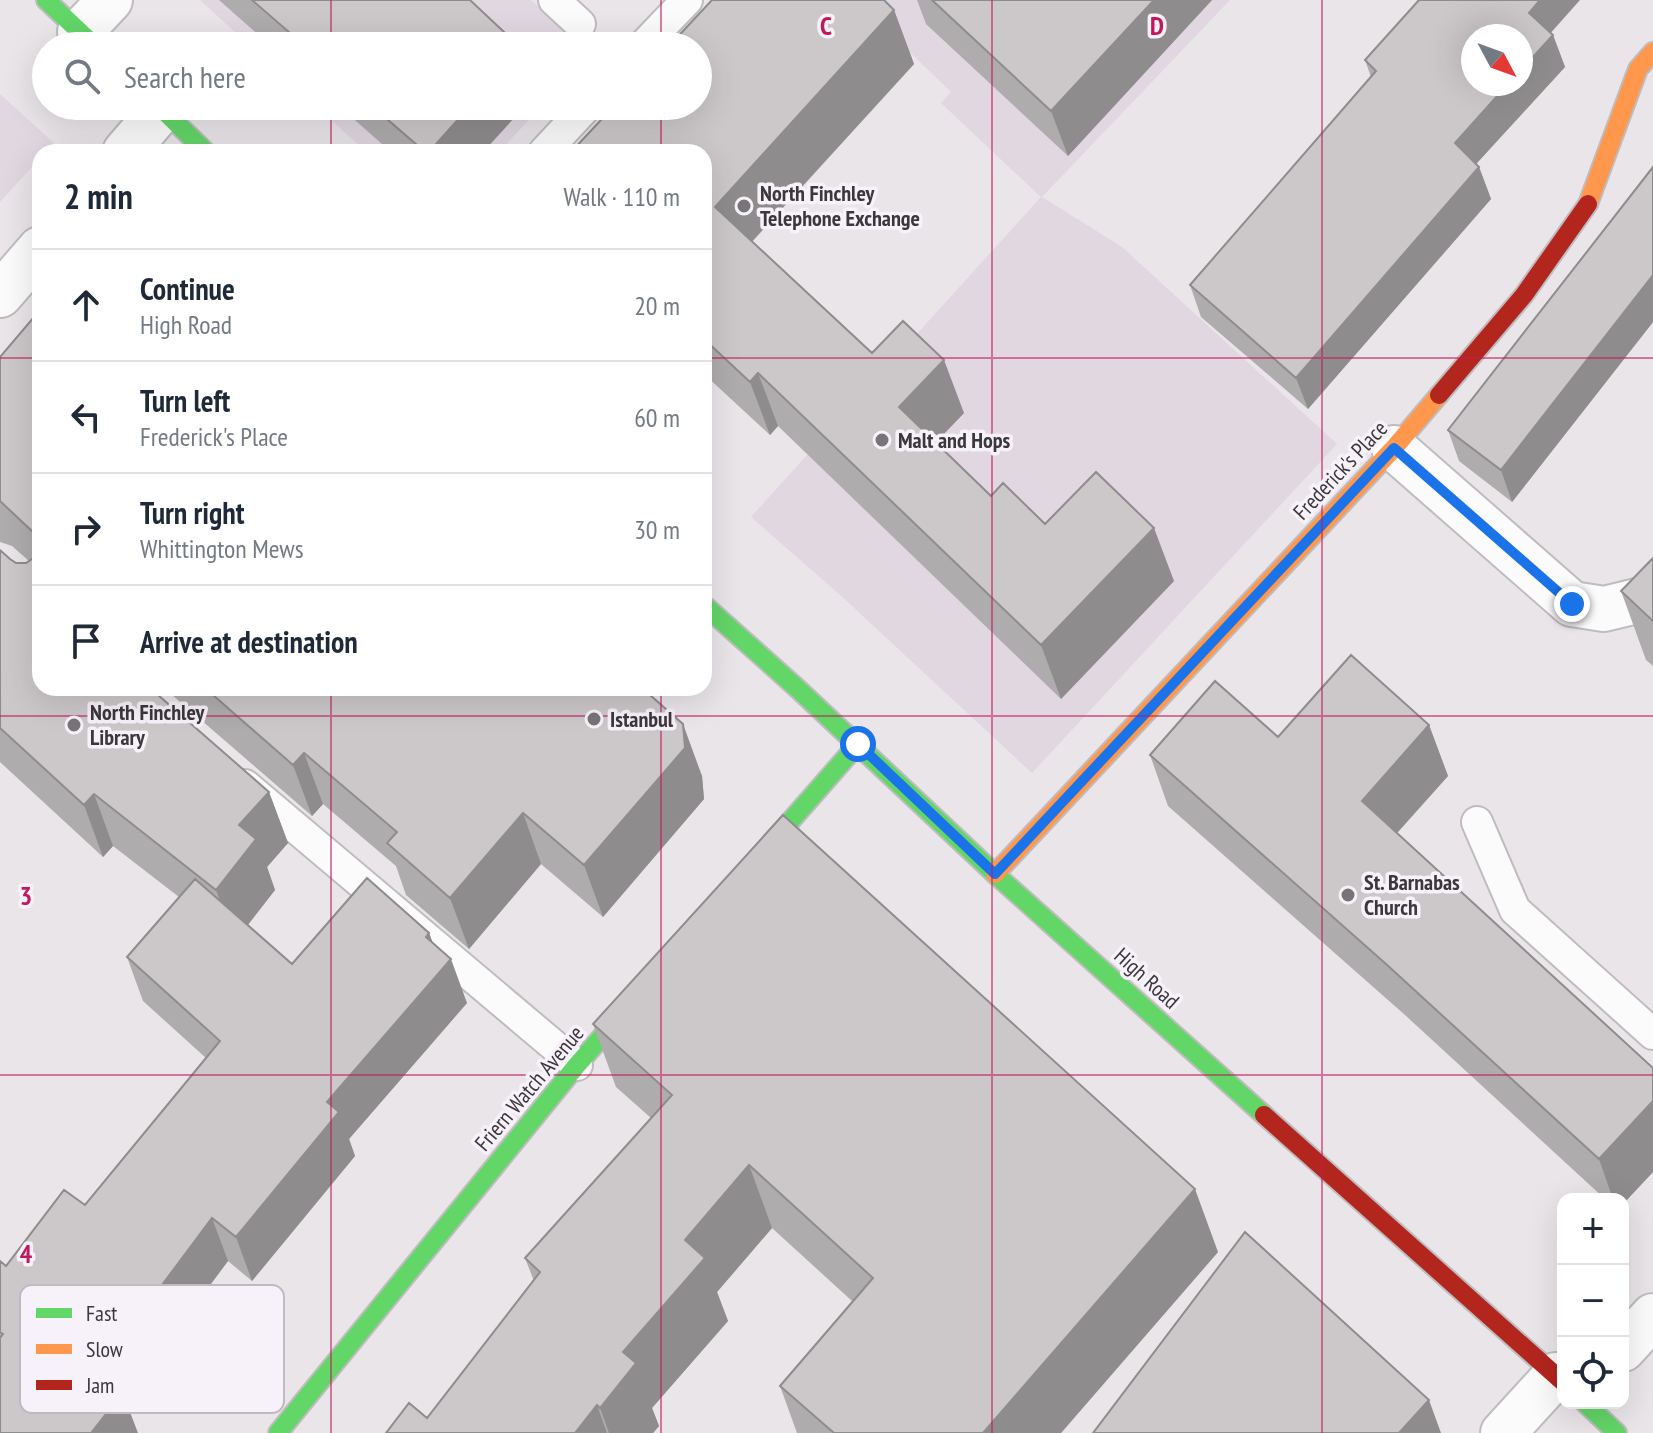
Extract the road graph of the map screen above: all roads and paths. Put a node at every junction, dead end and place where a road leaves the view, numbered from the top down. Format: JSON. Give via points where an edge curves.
{"nodes":[{"id":1,"x":46,"y":0,"type":"edge"},
{"id":2,"x":110,"y":0,"type":"edge"},
{"id":3,"x":554,"y":0,"type":"edge"},
{"id":4,"x":687,"y":0,"type":"edge"},
{"id":5,"x":580,"y":24,"type":"dead end"},
{"id":6,"x":80,"y":32,"type":"edge"},
{"id":7,"x":91,"y":32,"type":"edge"},
{"id":8,"x":656,"y":32,"type":"edge"},
{"id":9,"x":1653,"y":52,"type":"edge"},
{"id":10,"x":151,"y":120,"type":"edge"},
{"id":11,"x":174,"y":120,"type":"edge"},
{"id":12,"x":574,"y":120,"type":"edge"},
{"id":13,"x":131,"y":144,"type":"edge"},
{"id":14,"x":198,"y":144,"type":"edge"},
{"id":15,"x":551,"y":144,"type":"edge"},
{"id":16,"x":32,"y":258,"type":"edge"},
{"id":17,"x":0,"y":295,"type":"edge"},
{"id":18,"x":1394,"y":448,"type":"junction"},
{"id":19,"x":1653,"y":597,"type":"edge"},
{"id":20,"x":712,"y":612,"type":"edge"},
{"id":21,"x":858,"y":744,"type":"junction"},
{"id":22,"x":222,"y":766,"type":"edge"},
{"id":23,"x":1477,"y":822,"type":"dead end"},
{"id":24,"x":995,"y":874,"type":"junction"},
{"id":25,"x":743,"y":875,"type":"edge"},
{"id":26,"x":650,"y":982,"type":"edge"},
{"id":27,"x":1653,"y":1034,"type":"edge"},
{"id":28,"x":577,"y":1065,"type":"junction"},
{"id":29,"x":1653,"y":1316,"type":"edge"},
{"id":30,"x":1629,"y":1342,"type":"edge"},
{"id":31,"x":1557,"y":1377,"type":"edge"},
{"id":32,"x":1557,"y":1395,"type":"edge"},
{"id":33,"x":1591,"y":1409,"type":"edge"},
{"id":34,"x":278,"y":1433,"type":"edge"},
{"id":35,"x":1503,"y":1433,"type":"edge"},
{"id":36,"x":1617,"y":1433,"type":"edge"}],
"edges":[{"from":1,"to":6,"type":"street"},
{"from":2,"to":7,"type":"street"},
{"from":3,"to":5,"type":"lane"},
{"from":4,"to":8,"type":"lane"},
{"from":9,"to":18,"type":"street","name":"Frederick's Place","via":[[1638,69],[1592,198],[1524,295]]},
{"from":10,"to":13,"type":"street"},
{"from":11,"to":14,"type":"street"},
{"from":12,"to":15,"type":"lane"},
{"from":16,"to":17,"type":"street"},
{"from":18,"to":19,"type":"street","via":[[1572,604],[1604,609]]},
{"from":18,"to":24,"type":"street","name":"Frederick's Place"},
{"from":20,"to":21,"type":"street","name":"High Road"},
{"from":21,"to":24,"type":"street","name":"High Road"},
{"from":21,"to":25,"type":"street"},
{"from":22,"to":28,"type":"lane"},
{"from":23,"to":27,"type":"lane","via":[[1515,910]]},
{"from":24,"to":31,"type":"street","name":"High Road"},
{"from":26,"to":28,"type":"street","name":"Friern Watch Avenue"},
{"from":28,"to":34,"type":"street","name":"Friern Watch Avenue"},
{"from":29,"to":30,"type":"street"},
{"from":32,"to":35,"type":"street"},
{"from":33,"to":36,"type":"street","name":"High Road"}]}
